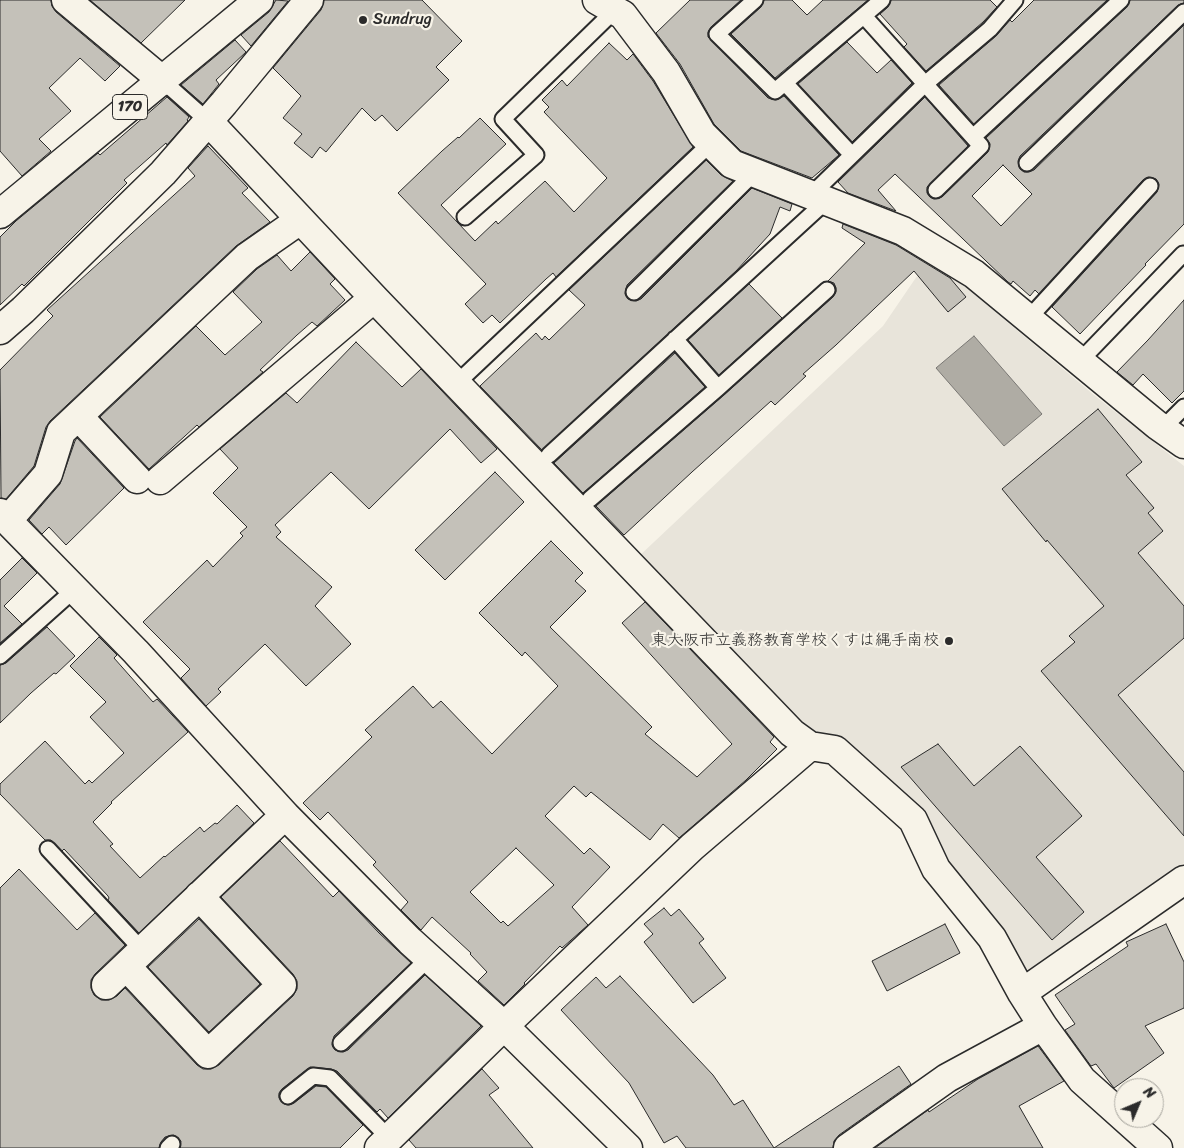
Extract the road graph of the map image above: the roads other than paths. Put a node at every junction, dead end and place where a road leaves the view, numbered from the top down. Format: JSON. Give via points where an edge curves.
{"nodes":[{"id":1,"x":66,"y":0,"type":"edge"},
{"id":2,"x":259,"y":0,"type":"edge"},
{"id":3,"x":309,"y":0,"type":"edge"},
{"id":4,"x":755,"y":0,"type":"edge"},
{"id":5,"x":882,"y":0,"type":"edge"},
{"id":6,"x":1015,"y":0,"type":"edge"},
{"id":7,"x":1121,"y":0,"type":"edge"},
{"id":8,"x":606,"y":5,"type":"edge"},
{"id":9,"x":1184,"y":12,"type":"edge"},
{"id":10,"x":864,"y":16,"type":"junction"},
{"id":11,"x":162,"y":81,"type":"junction"},
{"id":12,"x":785,"y":83,"type":"junction"},
{"id":13,"x":925,"y":84,"type":"junction"},
{"id":14,"x":208,"y":121,"type":"junction"},
{"id":15,"x":973,"y":137,"type":"junction"},
{"id":16,"x":711,"y":143,"type":"junction"},
{"id":17,"x":852,"y":156,"type":"junction"},
{"id":18,"x":1027,"y":163,"type":"dead end"},
{"id":19,"x":754,"y":173,"type":"junction"},
{"id":20,"x":1150,"y":186,"type":"dead end"},
{"id":21,"x":936,"y":190,"type":"dead end"},
{"id":22,"x":818,"y":199,"type":"junction"},
{"id":23,"x":0,"y":214,"type":"edge"},
{"id":24,"x":465,"y":217,"type":"dead end"},
{"id":25,"x":300,"y":220,"type":"junction"},
{"id":26,"x":1183,"y":254,"type":"edge"},
{"id":27,"x":827,"y":290,"type":"dead end"},
{"id":28,"x":634,"y":292,"type":"dead end"},
{"id":29,"x":374,"y":298,"type":"junction"},
{"id":30,"x":1028,"y":319,"type":"junction"},
{"id":31,"x":0,"y":330,"type":"edge"},
{"id":32,"x":675,"y":339,"type":"junction"},
{"id":33,"x":1080,"y":361,"type":"junction"},
{"id":34,"x":456,"y":384,"type":"junction"},
{"id":35,"x":718,"y":388,"type":"junction"},
{"id":36,"x":1184,"y":408,"type":"edge"},
{"id":37,"x":78,"y":416,"type":"junction"},
{"id":38,"x":1173,"y":436,"type":"edge"},
{"id":39,"x":549,"y":455,"type":"dead end"},
{"id":40,"x":590,"y":499,"type":"dead end"},
{"id":41,"x":4,"y":516,"type":"edge"},
{"id":42,"x":75,"y":589,"type":"junction"},
{"id":43,"x":0,"y":656,"type":"edge"},
{"id":44,"x":810,"y":746,"type":"junction"},
{"id":45,"x":285,"y":815,"type":"junction"},
{"id":46,"x":48,"y":849,"type":"dead end"},
{"id":47,"x":1184,"y":880,"type":"edge"},
{"id":48,"x":199,"y":896,"type":"junction"},
{"id":49,"x":134,"y":958,"type":"junction"},
{"id":50,"x":429,"y":958,"type":"junction"},
{"id":51,"x":106,"y":985,"type":"dead end"},
{"id":52,"x":1022,"y":993,"type":"junction"},
{"id":53,"x":504,"y":1026,"type":"junction"},
{"id":54,"x":1043,"y":1026,"type":"junction"},
{"id":55,"x":341,"y":1043,"type":"dead end"},
{"id":56,"x":288,"y":1096,"type":"dead end"},
{"id":57,"x":384,"y":1143,"type":"edge"},
{"id":58,"x":628,"y":1148,"type":"edge"},
{"id":59,"x":848,"y":1148,"type":"edge"},
{"id":60,"x":1158,"y":1148,"type":"edge"}],
"edges":[{"from":1,"to":11,"type":"main road"},
{"from":2,"to":11,"type":"main road","number":"170"},
{"from":3,"to":14,"type":"main road"},
{"from":4,"to":12,"type":"lane","via":[[717,34],[775,92]]},
{"from":5,"to":10,"type":"lane"},
{"from":6,"to":13,"type":"lane","via":[[990,29]]},
{"from":7,"to":15,"type":"lane"},
{"from":8,"to":16,"type":"main road","via":[[623,15],[666,72],[702,134]]},
{"from":8,"to":24,"type":"lane","via":[[503,119],[536,155]]},
{"from":9,"to":18,"type":"lane"},
{"from":10,"to":12,"type":"lane"},
{"from":10,"to":13,"type":"lane"},
{"from":11,"to":14,"type":"lane"},
{"from":11,"to":23,"type":"main road","number":"170"},
{"from":12,"to":17,"type":"lane"},
{"from":13,"to":15,"type":"lane"},
{"from":13,"to":17,"type":"lane"},
{"from":14,"to":25,"type":"main road"},
{"from":14,"to":31,"type":"main road","via":[[163,173]]},
{"from":15,"to":21,"type":"lane","via":[[981,146]]},
{"from":16,"to":19,"type":"main road","via":[[732,164]]},
{"from":16,"to":34,"type":"lane"},
{"from":17,"to":22,"type":"lane"},
{"from":19,"to":22,"type":"main road"},
{"from":19,"to":28,"type":"lane"},
{"from":20,"to":30,"type":"lane"},
{"from":22,"to":30,"type":"main road","via":[[903,231],[974,274]]},
{"from":22,"to":32,"type":"lane"},
{"from":25,"to":29,"type":"main road"},
{"from":25,"to":37,"type":"main road","via":[[246,257]]},
{"from":26,"to":33,"type":"lane"},
{"from":27,"to":35,"type":"lane"},
{"from":29,"to":34,"type":"main road"},
{"from":29,"to":37,"type":"main road","via":[[149,479]]},
{"from":30,"to":33,"type":"main road"},
{"from":32,"to":35,"type":"lane"},
{"from":32,"to":39,"type":"lane"},
{"from":33,"to":38,"type":"main road"},
{"from":34,"to":44,"type":"main road","via":[[792,733]]},
{"from":35,"to":40,"type":"lane"},
{"from":36,"to":38,"type":"lane"},
{"from":37,"to":41,"type":"main road","via":[[61,432],[48,474]]},
{"from":41,"to":42,"type":"main road"},
{"from":42,"to":43,"type":"lane"},
{"from":42,"to":45,"type":"main road"},
{"from":44,"to":52,"type":"main road","via":[[835,750],[913,820],[936,869],[992,938]]},
{"from":44,"to":53,"type":"main road","via":[[692,847]]},
{"from":45,"to":48,"type":"main road"},
{"from":45,"to":50,"type":"main road"},
{"from":46,"to":49,"type":"lane"},
{"from":47,"to":52,"type":"main road"},
{"from":48,"to":49,"type":"main road"},
{"from":48,"to":49,"type":"main road","via":[[282,984],[208,1054]]},
{"from":49,"to":51,"type":"main road"},
{"from":50,"to":53,"type":"main road"},
{"from":50,"to":55,"type":"lane"},
{"from":52,"to":54,"type":"main road"},
{"from":53,"to":57,"type":"main road"},
{"from":53,"to":58,"type":"main road"},
{"from":54,"to":59,"type":"main road","via":[[947,1078]]},
{"from":54,"to":60,"type":"main road","via":[[1082,1080]]},
{"from":56,"to":57,"type":"lane","via":[[313,1076],[330,1078]]}]}
